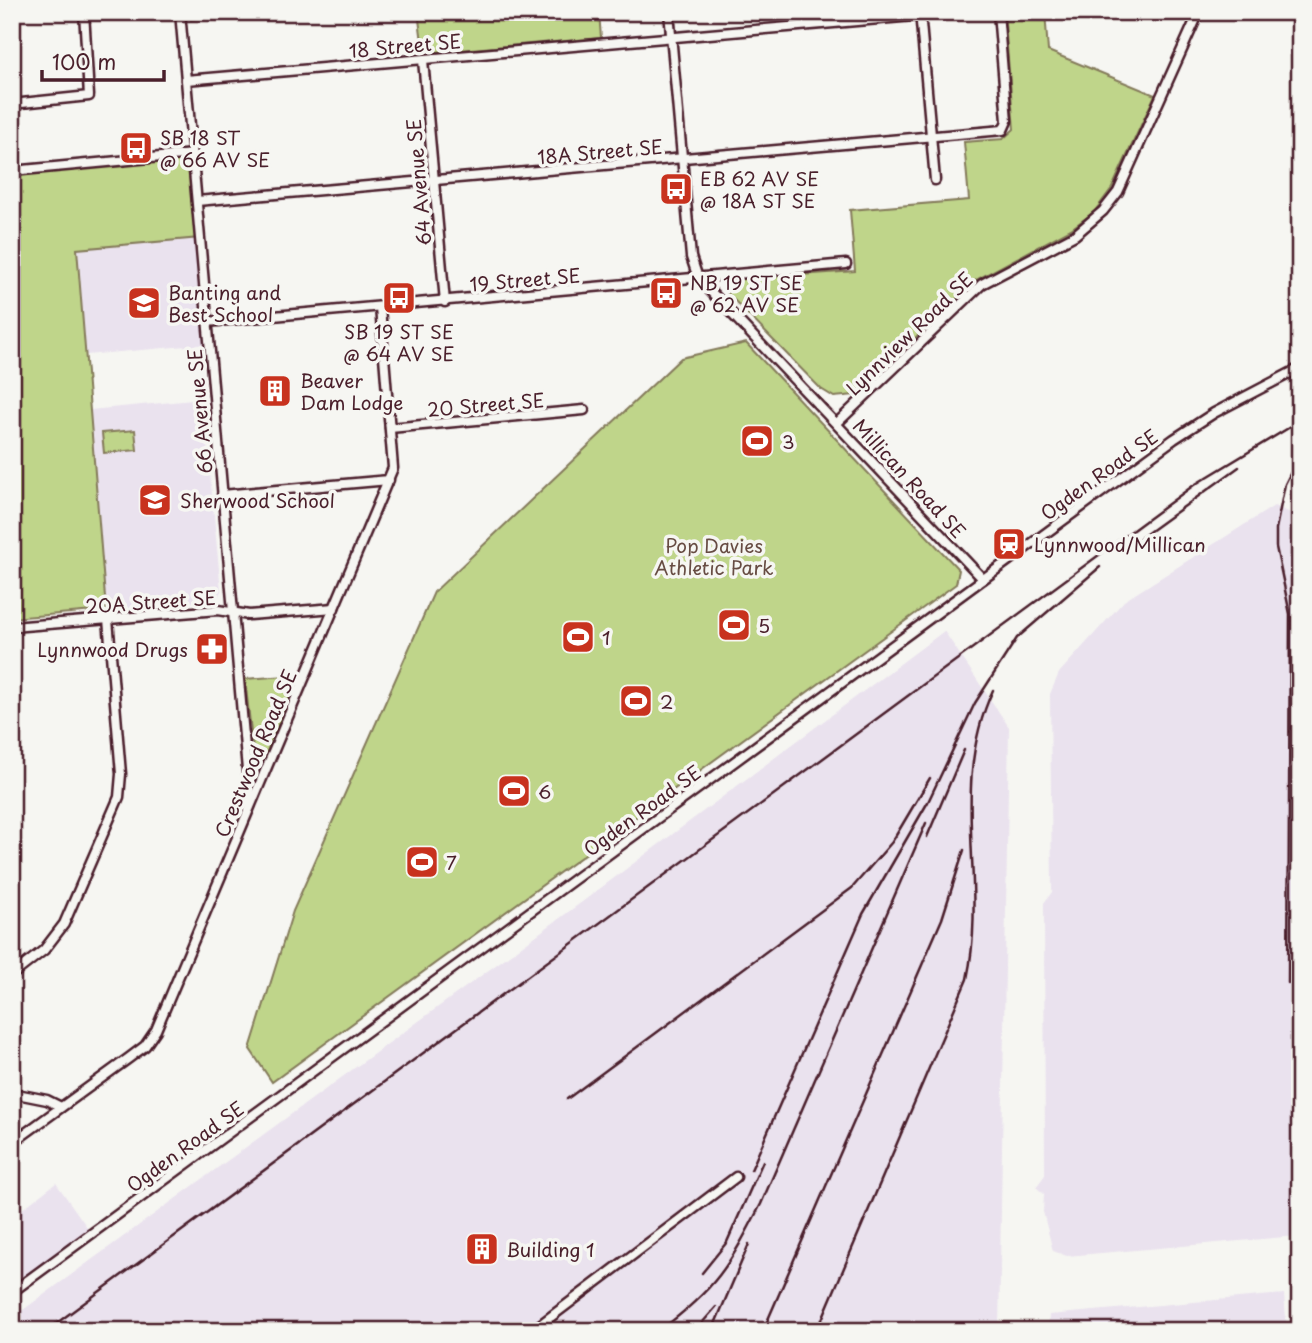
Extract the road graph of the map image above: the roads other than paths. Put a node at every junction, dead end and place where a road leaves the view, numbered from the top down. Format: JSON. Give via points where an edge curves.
{"nodes":[{"id":1,"x":84,"y":12,"type":"edge"},
{"id":2,"x":180,"y":12,"type":"edge"},
{"id":3,"x":669,"y":12,"type":"edge"},
{"id":4,"x":960,"y":12,"type":"edge"},
{"id":5,"x":998,"y":12,"type":"edge"},
{"id":6,"x":1199,"y":12,"type":"edge"},
{"id":7,"x":920,"y":14,"type":"edge"},
{"id":8,"x":671,"y":38,"type":"junction"},
{"id":9,"x":424,"y":60,"type":"junction"},
{"id":10,"x":186,"y":80,"type":"junction"},
{"id":11,"x":12,"y":104,"type":"edge"},
{"id":12,"x":931,"y":136,"type":"junction"},
{"id":13,"x":193,"y":154,"type":"junction"},
{"id":14,"x":682,"y":159,"type":"junction"},
{"id":15,"x":12,"y":171,"type":"edge"},
{"id":16,"x":935,"y":180,"type":"dead end"},
{"id":17,"x":434,"y":181,"type":"junction"},
{"id":18,"x":197,"y":201,"type":"junction"},
{"id":19,"x":846,"y":264,"type":"dead end"},
{"id":20,"x":698,"y":278,"type":"junction"},
{"id":21,"x":445,"y":302,"type":"junction"},
{"id":22,"x":380,"y":307,"type":"junction"},
{"id":23,"x":207,"y":322,"type":"junction"},
{"id":24,"x":1300,"y":368,"type":"edge"},
{"id":25,"x":584,"y":410,"type":"dead end"},
{"id":26,"x":836,"y":423,"type":"junction"},
{"id":27,"x":390,"y":428,"type":"junction"},
{"id":28,"x":389,"y":480,"type":"junction"},
{"id":29,"x":222,"y":495,"type":"junction"},
{"id":30,"x":983,"y":579,"type":"junction"},
{"id":31,"x":334,"y":608,"type":"junction"},
{"id":32,"x":232,"y":612,"type":"junction"},
{"id":33,"x":108,"y":619,"type":"junction"},
{"id":34,"x":12,"y":627,"type":"edge"},
{"id":35,"x":250,"y":806,"type":"junction"},
{"id":36,"x":12,"y":975,"type":"edge"},
{"id":37,"x":12,"y":1093,"type":"edge"},
{"id":38,"x":61,"y":1107,"type":"junction"},
{"id":39,"x":12,"y":1143,"type":"edge"},
{"id":40,"x":736,"y":1177,"type":"dead end"},
{"id":41,"x":12,"y":1292,"type":"edge"},
{"id":42,"x":532,"y":1331,"type":"edge"}],
"edges":[{"from":1,"to":11,"type":"street","via":[[89,96]]},
{"from":2,"to":10,"type":"street","name":"66 Avenue SE"},
{"from":3,"to":8,"type":"street"},
{"from":4,"to":7,"type":"street","name":"18 Street SE"},
{"from":5,"to":12,"type":"street","name":"18A Street SE","via":[[1006,128]]},
{"from":6,"to":26,"type":"street","name":"Lynnview Road SE","via":[[1118,191],[1104,211],[1075,235],[982,284]]},
{"from":7,"to":8,"type":"street","name":"18 Street SE"},
{"from":7,"to":12,"type":"street"},
{"from":8,"to":9,"type":"street","name":"18 Street SE"},
{"from":8,"to":14,"type":"street"},
{"from":9,"to":10,"type":"street","name":"18 Street SE"},
{"from":9,"to":17,"type":"street","name":"64 Avenue SE"},
{"from":10,"to":13,"type":"street","name":"66 Avenue SE"},
{"from":12,"to":14,"type":"street","name":"18A Street SE"},
{"from":12,"to":16,"type":"street"},
{"from":13,"to":15,"type":"street"},
{"from":13,"to":18,"type":"street","name":"66 Avenue SE"},
{"from":14,"to":17,"type":"street","name":"18A Street SE"},
{"from":14,"to":20,"type":"street","via":[[691,257]]},
{"from":17,"to":18,"type":"street","name":"18A Street SE"},
{"from":17,"to":21,"type":"street","name":"64 Avenue SE"},
{"from":18,"to":23,"type":"street","name":"66 Avenue SE"},
{"from":19,"to":20,"type":"street","name":"19 Street SE"},
{"from":20,"to":21,"type":"street","name":"19 Street SE"},
{"from":20,"to":26,"type":"street","name":"Millican Road SE"},
{"from":21,"to":22,"type":"street","name":"19 Street SE"},
{"from":22,"to":23,"type":"street","name":"19 Street SE"},
{"from":22,"to":27,"type":"street","name":"Crestwood Road SE"},
{"from":23,"to":29,"type":"street","name":"66 Avenue SE"},
{"from":24,"to":30,"type":"street","name":"Ogden Road SE","via":[[1174,439]]},
{"from":25,"to":27,"type":"street","name":"20 Street SE"},
{"from":26,"to":30,"type":"street","name":"Millican Road SE"},
{"from":27,"to":28,"type":"street","name":"Crestwood Road SE","via":[[393,468]]},
{"from":28,"to":29,"type":"street"},
{"from":28,"to":31,"type":"street","name":"Crestwood Road SE"},
{"from":29,"to":32,"type":"street","name":"66 Avenue SE"},
{"from":30,"to":41,"type":"street","name":"Ogden Road SE"},
{"from":31,"to":32,"type":"street","name":"20A Street SE","via":[[249,615]]},
{"from":31,"to":35,"type":"street","name":"Crestwood Road SE"},
{"from":32,"to":33,"type":"street","name":"20A Street SE"},
{"from":32,"to":35,"type":"street","name":"66 Avenue SE"},
{"from":33,"to":34,"type":"street","name":"20A Street SE"},
{"from":33,"to":36,"type":"street","via":[[119,797],[64,924],[36,958]]},
{"from":35,"to":38,"type":"street","name":"Crestwood Road SE","via":[[152,1038]]},
{"from":37,"to":38,"type":"street"},
{"from":38,"to":39,"type":"street","name":"Crestwood Road SE"},
{"from":40,"to":42,"type":"street"}]}
